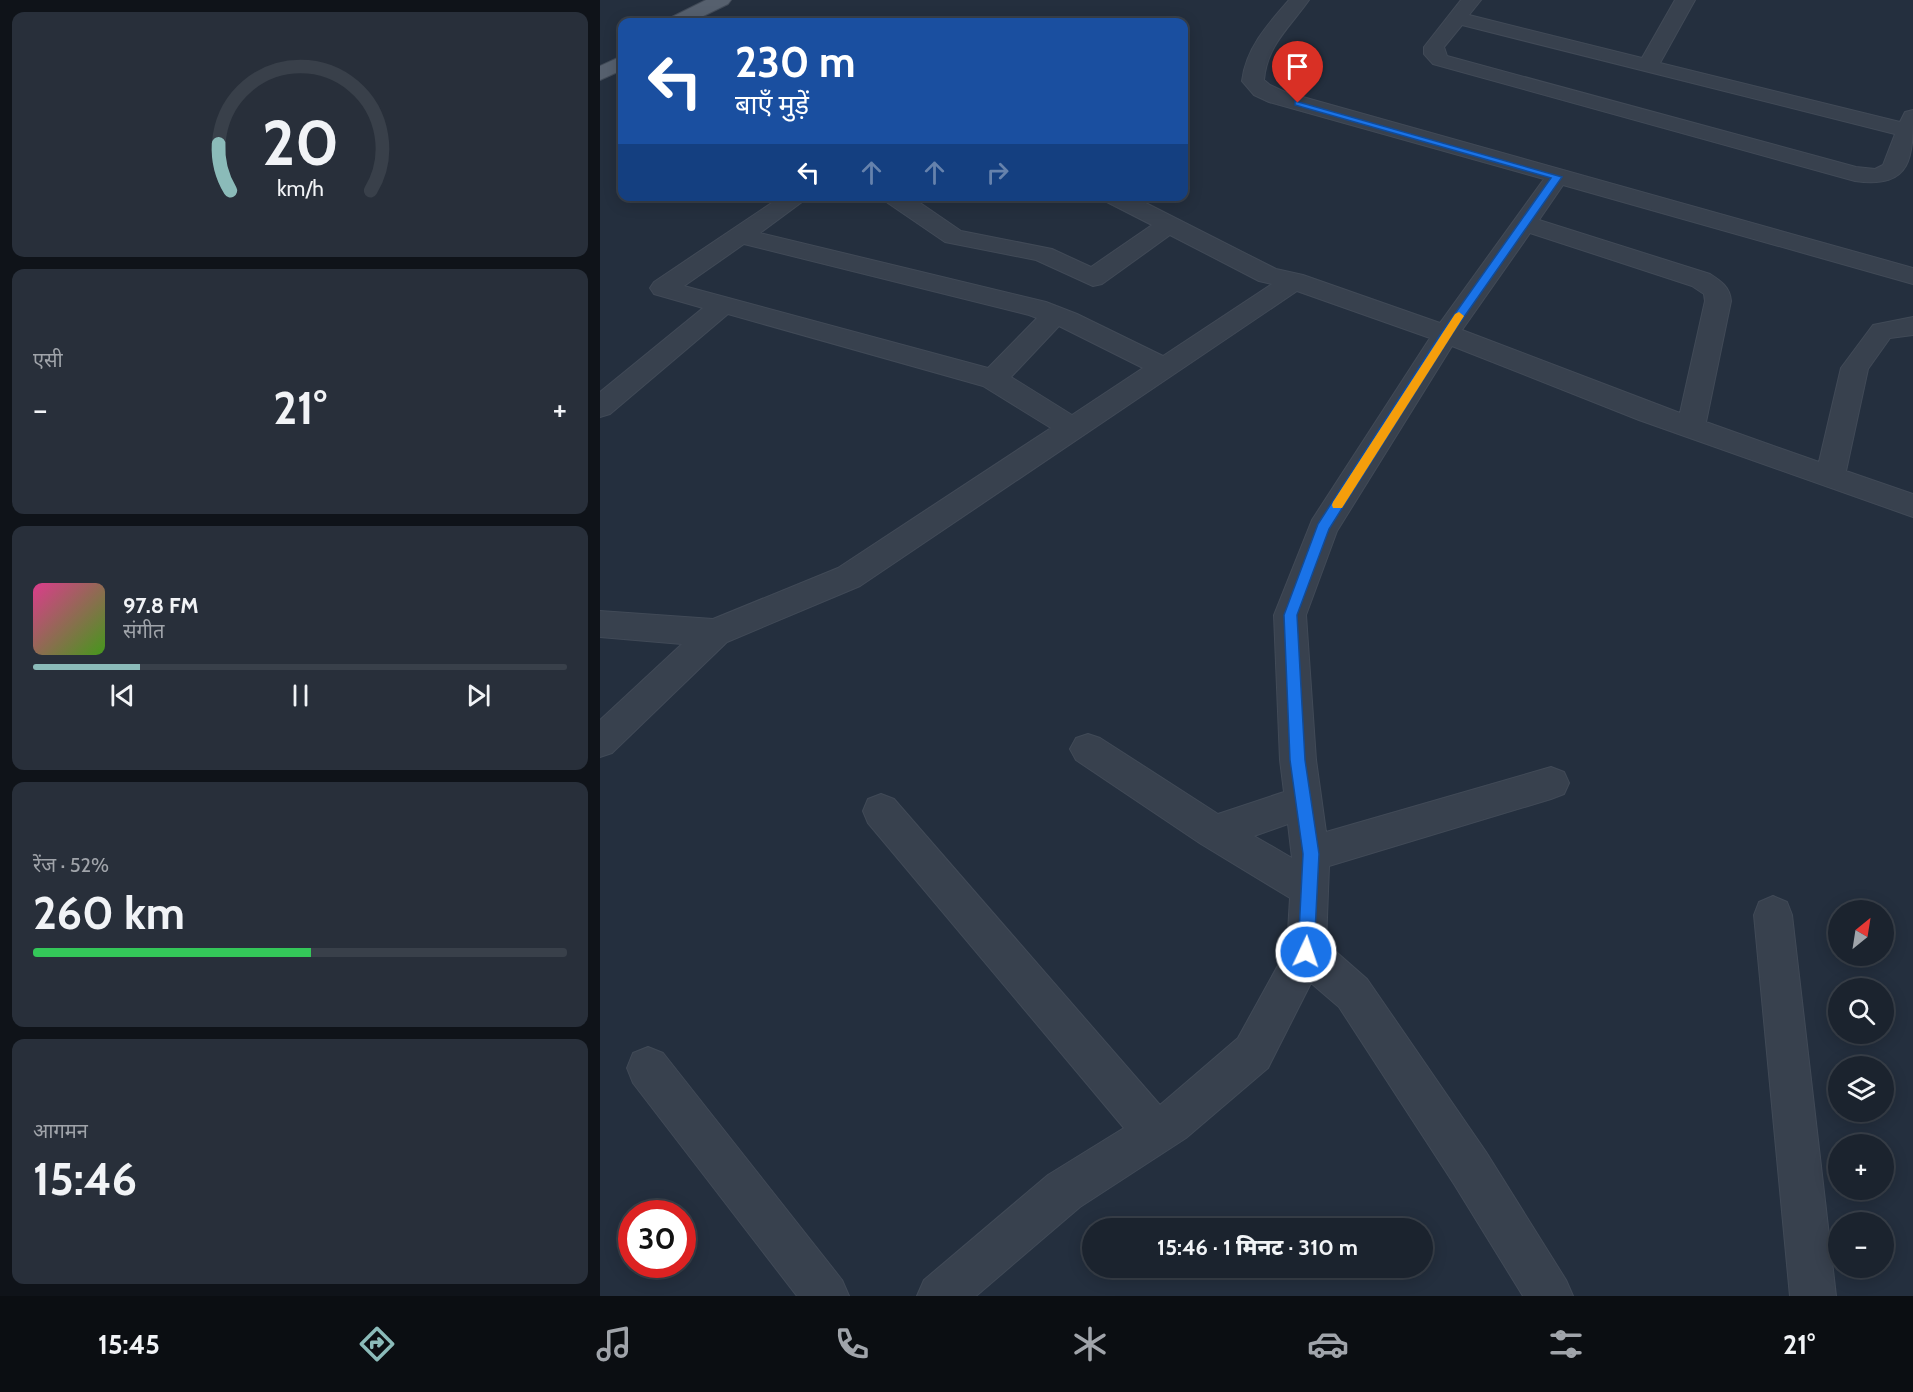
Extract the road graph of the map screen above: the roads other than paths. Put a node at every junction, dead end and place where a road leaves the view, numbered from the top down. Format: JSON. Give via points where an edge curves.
{"nodes":[{"id":1,"x":721,"y":0,"type":"edge"},
{"id":2,"x":744,"y":0,"type":"edge"},
{"id":3,"x":1299,"y":0,"type":"edge"},
{"id":4,"x":1471,"y":0,"type":"edge"},
{"id":5,"x":1685,"y":0,"type":"edge"},
{"id":6,"x":685,"y":18,"type":"edge"},
{"id":7,"x":708,"y":18,"type":"edge"},
{"id":8,"x":1457,"y":18,"type":"junction"},
{"id":9,"x":618,"y":52,"type":"edge"},
{"id":10,"x":600,"y":62,"type":"edge"},
{"id":11,"x":618,"y":64,"type":"edge"},
{"id":12,"x":1648,"y":66,"type":"junction"},
{"id":13,"x":600,"y":74,"type":"edge"},
{"id":14,"x":1910,"y":124,"type":"edge"},
{"id":15,"x":1557,"y":177,"type":"junction"},
{"id":16,"x":792,"y":201,"type":"edge"},
{"id":17,"x":900,"y":201,"type":"edge"},
{"id":18,"x":1123,"y":201,"type":"edge"},
{"id":19,"x":1525,"y":222,"type":"junction"},
{"id":20,"x":1170,"y":224,"type":"junction"},
{"id":21,"x":740,"y":236,"type":"junction"},
{"id":22,"x":1913,"y":276,"type":"edge"},
{"id":23,"x":1294,"y":281,"type":"junction"},
{"id":24,"x":723,"y":305,"type":"junction"},
{"id":25,"x":1055,"y":315,"type":"junction"},
{"id":26,"x":1913,"y":326,"type":"edge"},
{"id":27,"x":1446,"y":334,"type":"junction"},
{"id":28,"x":1163,"y":367,"type":"junction"},
{"id":29,"x":993,"y":379,"type":"junction"},
{"id":30,"x":600,"y":407,"type":"edge"},
{"id":31,"x":1072,"y":428,"type":"junction"},
{"id":32,"x":1691,"y":428,"type":"junction"},
{"id":33,"x":1830,"y":477,"type":"junction"},
{"id":34,"x":1913,"y":506,"type":"edge"},
{"id":35,"x":600,"y":624,"type":"edge"},
{"id":36,"x":715,"y":633,"type":"junction"},
{"id":37,"x":600,"y":742,"type":"edge"},
{"id":38,"x":1088,"y":749,"type":"dead end"},
{"id":39,"x":1551,"y":783,"type":"dead end"},
{"id":40,"x":1304,"y":802,"type":"junction"},
{"id":41,"x":881,"y":811,"type":"dead end"},
{"id":42,"x":1214,"y":832,"type":"junction"},
{"id":43,"x":1310,"y":871,"type":"junction"},
{"id":44,"x":1773,"y":915,"type":"dead end"},
{"id":45,"x":1306,"y":952,"type":"junction"},
{"id":46,"x":648,"y":1068,"type":"dead end"},
{"id":47,"x":1156,"y":1133,"type":"junction"},
{"id":48,"x":826,"y":1296,"type":"edge"},
{"id":49,"x":940,"y":1296,"type":"edge"},
{"id":50,"x":1550,"y":1296,"type":"edge"},
{"id":51,"x":1813,"y":1296,"type":"edge"}],
"edges":[{"from":1,"to":6,"type":"main road"},
{"from":2,"to":7,"type":"main road"},
{"from":3,"to":15,"type":"street","via":[[1260,53],[1253,81],[1262,90]]},
{"from":4,"to":8,"type":"street"},
{"from":5,"to":12,"type":"street"},
{"from":8,"to":12,"type":"street"},
{"from":8,"to":14,"type":"street","via":[[1434,47],[1440,60],[1856,174],[1886,175],[1893,169]]},
{"from":9,"to":10,"type":"main road"},
{"from":11,"to":13,"type":"main road"},
{"from":12,"to":14,"type":"street"},
{"from":15,"to":19,"type":"street"},
{"from":15,"to":22,"type":"street"},
{"from":16,"to":21,"type":"street"},
{"from":17,"to":20,"type":"street","via":[[954,237],[1043,254],[1093,278]]},
{"from":18,"to":20,"type":"street"},
{"from":19,"to":27,"type":"street"},
{"from":19,"to":32,"type":"street","via":[[1714,287],[1718,301]]},
{"from":20,"to":23,"type":"street","via":[[1268,275]]},
{"from":21,"to":24,"type":"street","via":[[663,288]]},
{"from":21,"to":25,"type":"street"},
{"from":23,"to":27,"type":"street"},
{"from":23,"to":28,"type":"street"},
{"from":24,"to":29,"type":"street"},
{"from":24,"to":30,"type":"street"},
{"from":25,"to":28,"type":"street"},
{"from":25,"to":29,"type":"street"},
{"from":26,"to":33,"type":"street","via":[[1882,331],[1854,368]]},
{"from":27,"to":32,"type":"street"},
{"from":27,"to":40,"type":"street","via":[[1323,528],[1290,615]]},
{"from":28,"to":31,"type":"street"},
{"from":29,"to":31,"type":"street"},
{"from":31,"to":36,"type":"street","via":[[849,577]]},
{"from":32,"to":33,"type":"street"},
{"from":33,"to":34,"type":"street"},
{"from":35,"to":36,"type":"street"},
{"from":36,"to":37,"type":"street"},
{"from":38,"to":42,"type":"street"},
{"from":39,"to":43,"type":"street"},
{"from":40,"to":42,"type":"street"},
{"from":40,"to":43,"type":"street"},
{"from":41,"to":47,"type":"street"},
{"from":42,"to":43,"type":"street"},
{"from":43,"to":45,"type":"street"},
{"from":44,"to":51,"type":"street"},
{"from":45,"to":47,"type":"street","via":[[1253,1053]]},
{"from":45,"to":50,"type":"street","via":[[1353,993]]},
{"from":46,"to":48,"type":"street"},
{"from":47,"to":49,"type":"street","via":[[1064,1191]]}]}
